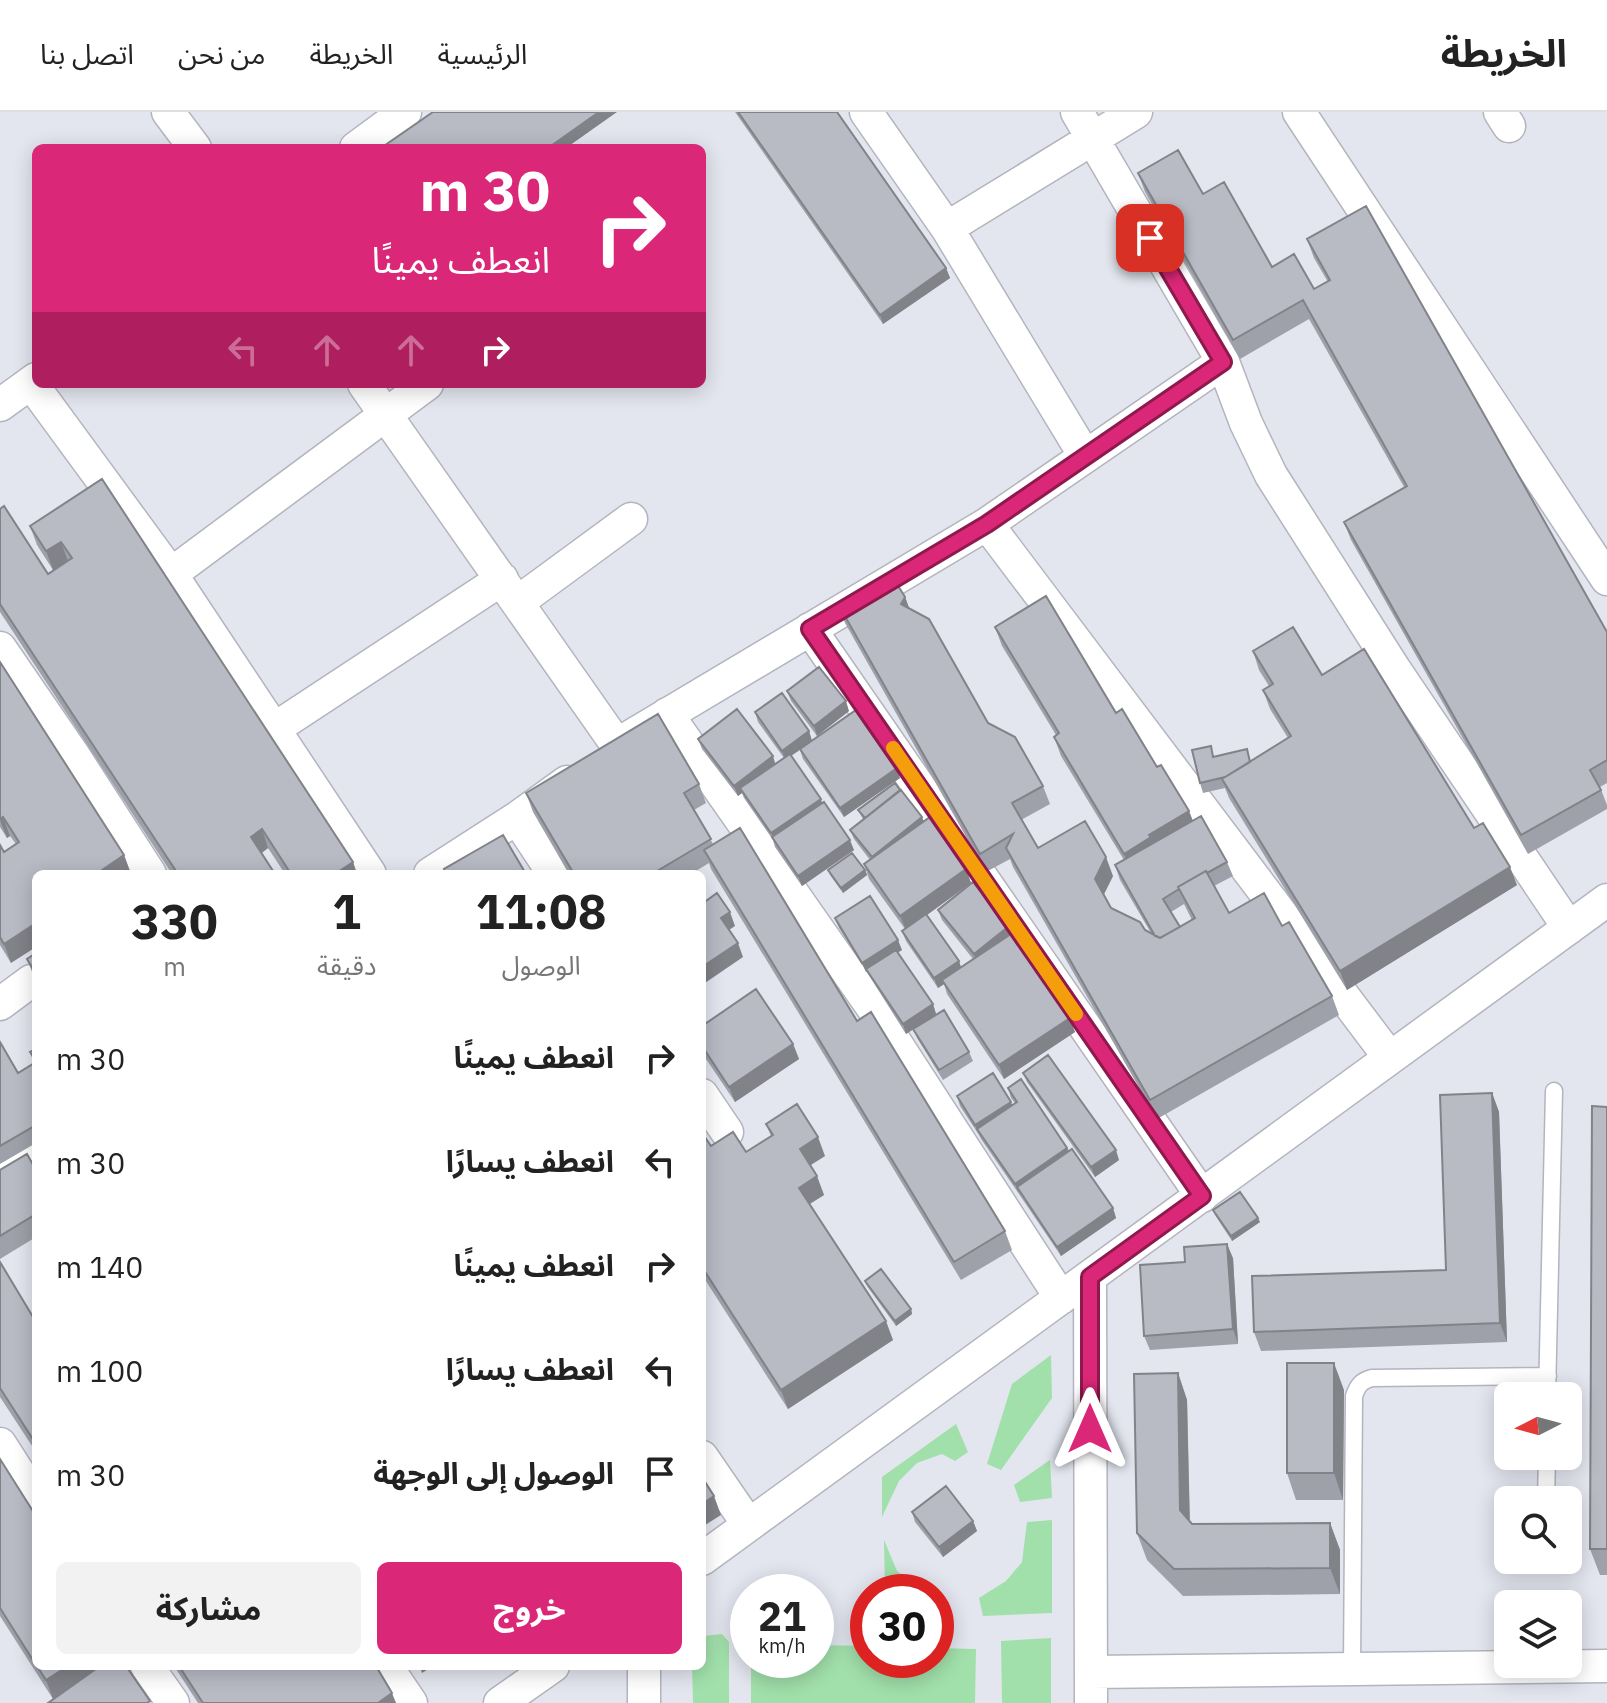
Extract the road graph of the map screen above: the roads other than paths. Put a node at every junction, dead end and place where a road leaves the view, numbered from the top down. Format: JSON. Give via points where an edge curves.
{"nodes":[{"id":1,"x":168,"y":112,"type":"edge"},
{"id":2,"x":405,"y":112,"type":"edge"},
{"id":3,"x":866,"y":112,"type":"edge"},
{"id":4,"x":1136,"y":112,"type":"edge"},
{"id":5,"x":1299,"y":112,"type":"edge"},
{"id":6,"x":1084,"y":126,"type":"edge"},
{"id":7,"x":192,"y":144,"type":"edge"},
{"id":8,"x":361,"y":144,"type":"edge"},
{"id":9,"x":947,"y":228,"type":"junction"},
{"id":10,"x":1223,"y":362,"type":"junction"},
{"id":11,"x":32,"y":382,"type":"edge"},
{"id":12,"x":39,"y":388,"type":"edge"},
{"id":13,"x":367,"y":388,"type":"edge"},
{"id":14,"x":422,"y":388,"type":"edge"},
{"id":15,"x":0,"y":405,"type":"edge"},
{"id":16,"x":386,"y":415,"type":"junction"},
{"id":17,"x":1085,"y":456,"type":"junction"},
{"id":18,"x":631,"y":519,"type":"dead end"},
{"id":19,"x":987,"y":524,"type":"junction"},
{"id":20,"x":171,"y":574,"type":"junction"},
{"id":21,"x":1607,"y":579,"type":"edge"},
{"id":22,"x":510,"y":591,"type":"junction"},
{"id":23,"x":810,"y":629,"type":"junction"},
{"id":24,"x":0,"y":648,"type":"edge"},
{"id":25,"x":667,"y":714,"type":"junction"},
{"id":26,"x":274,"y":729,"type":"junction"},
{"id":27,"x":617,"y":745,"type":"junction"},
{"id":28,"x":517,"y":818,"type":"junction"},
{"id":29,"x":147,"y":870,"type":"edge"},
{"id":30,"x":367,"y":870,"type":"edge"},
{"id":31,"x":436,"y":870,"type":"edge"},
{"id":32,"x":551,"y":870,"type":"edge"},
{"id":33,"x":1607,"y":900,"type":"edge"},
{"id":34,"x":1569,"y":928,"type":"junction"},
{"id":35,"x":31,"y":981,"type":"edge"},
{"id":36,"x":0,"y":1004,"type":"edge"},
{"id":37,"x":1390,"y":1058,"type":"junction"},
{"id":38,"x":1554,"y":1091,"type":"dead end"},
{"id":39,"x":706,"y":1101,"type":"edge"},
{"id":40,"x":727,"y":1132,"type":"edge"},
{"id":41,"x":32,"y":1157,"type":"edge"},
{"id":42,"x":0,"y":1179,"type":"edge"},
{"id":43,"x":1202,"y":1196,"type":"junction"},
{"id":44,"x":1090,"y":1277,"type":"junction"},
{"id":45,"x":1061,"y":1298,"type":"junction"},
{"id":46,"x":1548,"y":1376,"type":"junction"},
{"id":47,"x":1548,"y":1382,"type":"edge"},
{"id":48,"x":0,"y":1444,"type":"edge"},
{"id":49,"x":706,"y":1463,"type":"edge"},
{"id":50,"x":32,"y":1494,"type":"edge"},
{"id":51,"x":748,"y":1524,"type":"junction"},
{"id":52,"x":706,"y":1556,"type":"edge"},
{"id":53,"x":1607,"y":1666,"type":"edge"},
{"id":54,"x":1352,"y":1669,"type":"junction"},
{"id":55,"x":150,"y":1670,"type":"edge"},
{"id":56,"x":389,"y":1670,"type":"edge"},
{"id":57,"x":546,"y":1670,"type":"edge"},
{"id":58,"x":644,"y":1670,"type":"edge"},
{"id":59,"x":1091,"y":1687,"type":"edge"},
{"id":60,"x":173,"y":1703,"type":"edge"},
{"id":61,"x":411,"y":1703,"type":"edge"},
{"id":62,"x":500,"y":1703,"type":"edge"},
{"id":63,"x":644,"y":1703,"type":"edge"}],
"edges":[{"from":1,"to":7,"type":"street"},
{"from":2,"to":8,"type":"street"},
{"from":3,"to":9,"type":"street"},
{"from":4,"to":6,"type":"street"},
{"from":5,"to":21,"type":"street"},
{"from":6,"to":9,"type":"street"},
{"from":6,"to":10,"type":"street"},
{"from":9,"to":17,"type":"street"},
{"from":10,"to":17,"type":"street"},
{"from":10,"to":34,"type":"street","via":[[1271,475]]},
{"from":11,"to":15,"type":"street"},
{"from":12,"to":20,"type":"street"},
{"from":13,"to":16,"type":"street"},
{"from":14,"to":16,"type":"street"},
{"from":16,"to":20,"type":"street"},
{"from":16,"to":22,"type":"street"},
{"from":17,"to":19,"type":"street"},
{"from":18,"to":22,"type":"street"},
{"from":19,"to":23,"type":"street"},
{"from":19,"to":37,"type":"street"},
{"from":20,"to":26,"type":"street"},
{"from":22,"to":26,"type":"street"},
{"from":22,"to":27,"type":"street"},
{"from":23,"to":25,"type":"street"},
{"from":23,"to":43,"type":"street"},
{"from":24,"to":29,"type":"street"},
{"from":25,"to":27,"type":"street"},
{"from":25,"to":45,"type":"street","via":[[875,1011]]},
{"from":26,"to":30,"type":"street"},
{"from":27,"to":28,"type":"street"},
{"from":28,"to":31,"type":"street"},
{"from":28,"to":32,"type":"street"},
{"from":33,"to":34,"type":"street"},
{"from":34,"to":37,"type":"street"},
{"from":35,"to":36,"type":"street"},
{"from":37,"to":43,"type":"street"},
{"from":38,"to":46,"type":"lane"},
{"from":39,"to":40,"type":"street"},
{"from":41,"to":42,"type":"street"},
{"from":43,"to":44,"type":"street"},
{"from":44,"to":45,"type":"street"},
{"from":44,"to":59,"type":"street"},
{"from":45,"to":51,"type":"street"},
{"from":46,"to":47,"type":"lane"},
{"from":46,"to":54,"type":"lane","via":[[1372,1378],[1357,1386]]},
{"from":48,"to":50,"type":"street"},
{"from":49,"to":51,"type":"street"},
{"from":51,"to":52,"type":"street"},
{"from":53,"to":54,"type":"street"},
{"from":54,"to":59,"type":"street"},
{"from":55,"to":60,"type":"street"},
{"from":56,"to":61,"type":"street"},
{"from":57,"to":62,"type":"street"},
{"from":58,"to":63,"type":"street"}]}
